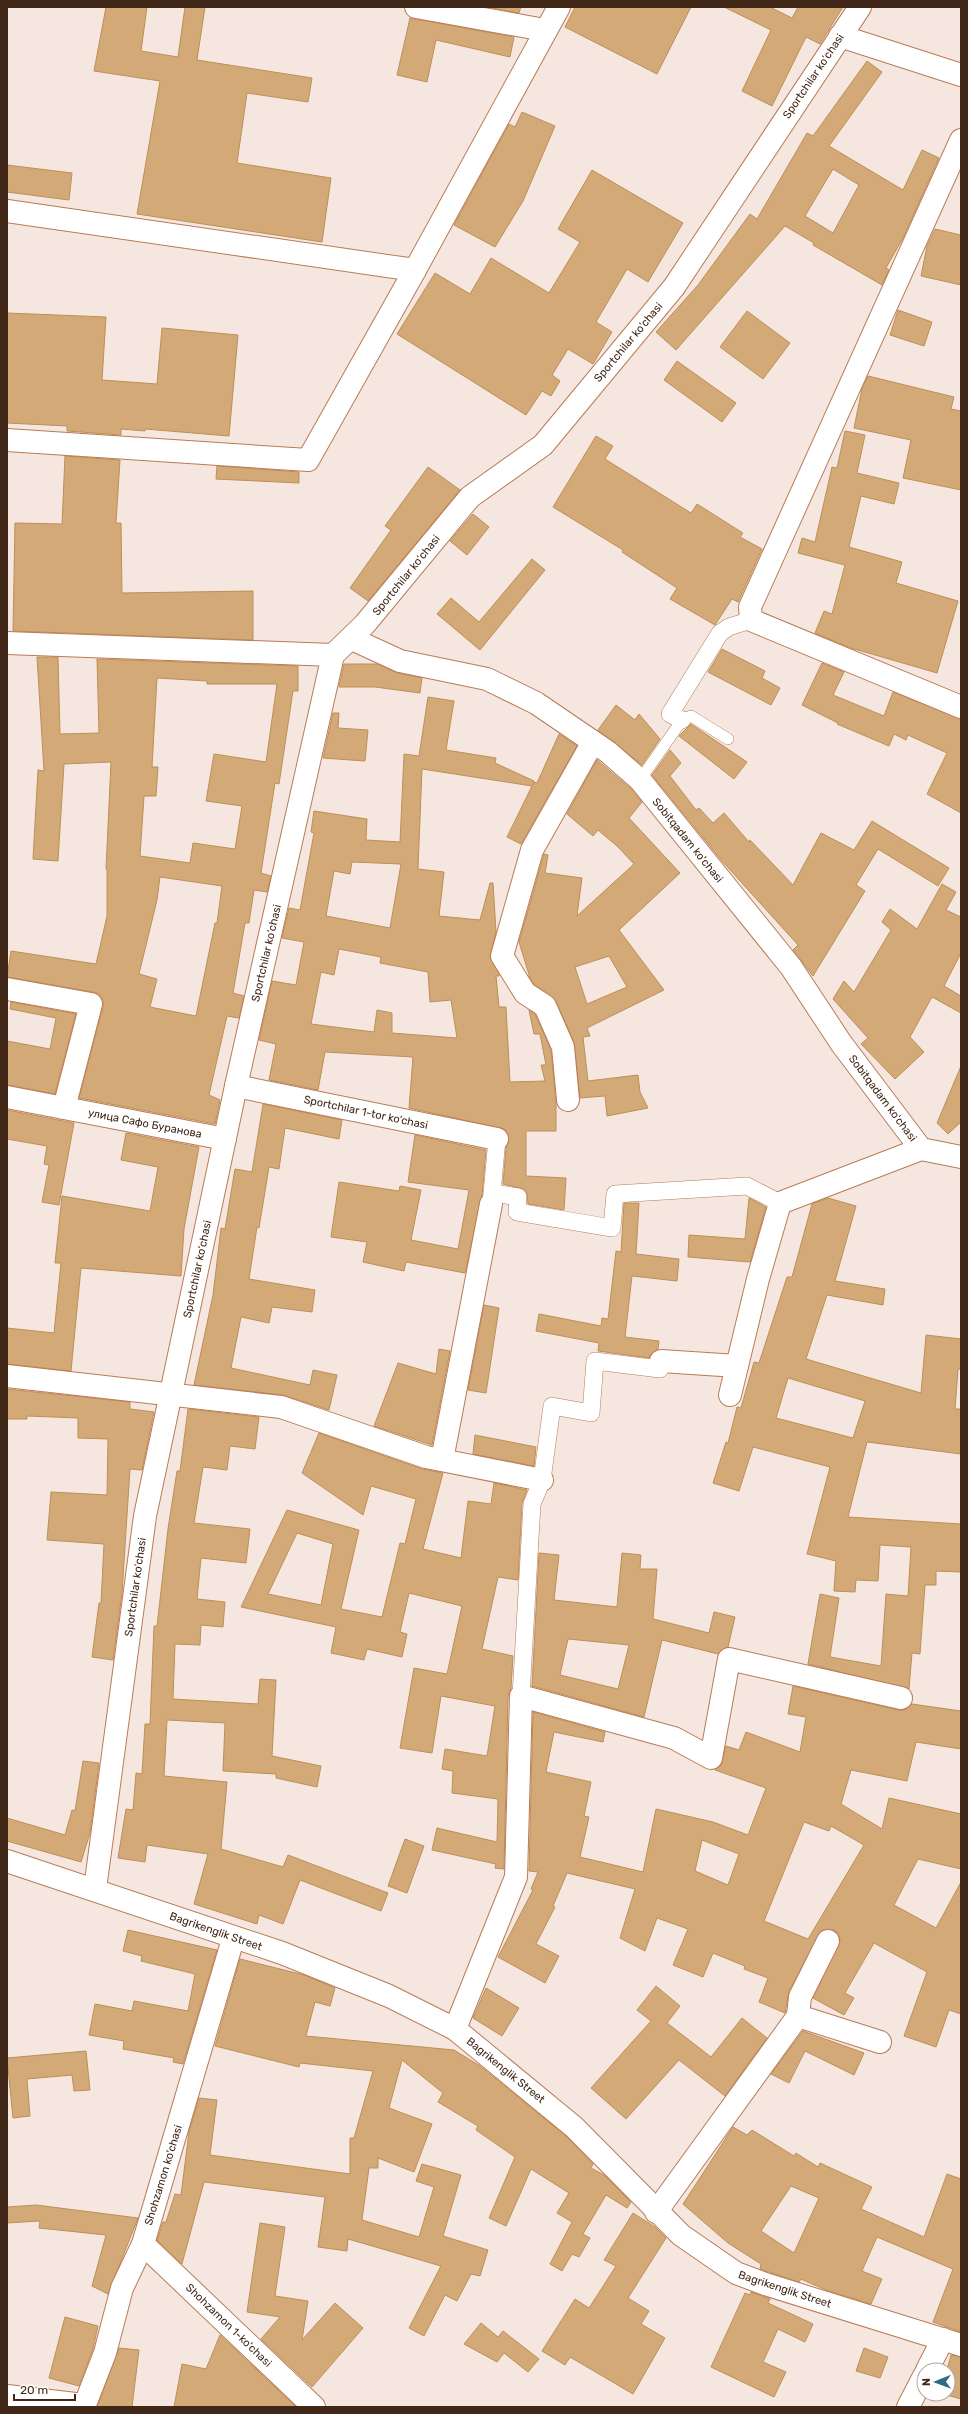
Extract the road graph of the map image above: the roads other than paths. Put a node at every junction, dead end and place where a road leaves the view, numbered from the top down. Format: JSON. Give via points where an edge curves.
{"nodes":[{"id":1,"x":416,"y":7,"type":"edge"},
{"id":2,"x":559,"y":7,"type":"edge"},
{"id":3,"x":860,"y":7,"type":"edge"},
{"id":4,"x":545,"y":30,"type":"junction"},
{"id":5,"x":840,"y":36,"type":"junction"},
{"id":6,"x":961,"y":75,"type":"edge"},
{"id":7,"x":961,"y":140,"type":"edge"},
{"id":8,"x":7,"y":211,"type":"edge"},
{"id":9,"x":415,"y":270,"type":"junction"},
{"id":10,"x":7,"y":440,"type":"edge"},
{"id":11,"x":751,"y":620,"type":"junction"},
{"id":12,"x":352,"y":639,"type":"junction"},
{"id":13,"x":7,"y":644,"type":"edge"},
{"id":14,"x":333,"y":655,"type":"junction"},
{"id":15,"x":961,"y":707,"type":"edge"},
{"id":16,"x":682,"y":720,"type":"junction"},
{"id":17,"x":728,"y":739,"type":"dead end"},
{"id":18,"x":593,"y":742,"type":"junction"},
{"id":19,"x":640,"y":780,"type":"junction"},
{"id":20,"x":7,"y":989,"type":"edge"},
{"id":21,"x":236,"y":1086,"type":"junction"},
{"id":22,"x":7,"y":1097,"type":"edge"},
{"id":23,"x":568,"y":1100,"type":"dead end"},
{"id":24,"x":64,"y":1108,"type":"junction"},
{"id":25,"x":225,"y":1139,"type":"junction"},
{"id":26,"x":497,"y":1139,"type":"joint"},
{"id":27,"x":921,"y":1149,"type":"junction"},
{"id":28,"x":961,"y":1157,"type":"edge"},
{"id":29,"x":492,"y":1199,"type":"junction"},
{"id":30,"x":780,"y":1203,"type":"junction"},
{"id":31,"x":661,"y":1361,"type":"joint"},
{"id":32,"x":737,"y":1366,"type":"junction"},
{"id":33,"x":7,"y":1376,"type":"edge"},
{"id":34,"x":171,"y":1394,"type":"junction"},
{"id":35,"x":730,"y":1395,"type":"dead end"},
{"id":36,"x":442,"y":1460,"type":"junction"},
{"id":37,"x":542,"y":1480,"type":"junction"},
{"id":38,"x":521,"y":1696,"type":"junction"},
{"id":39,"x":902,"y":1698,"type":"dead end"},
{"id":40,"x":7,"y":1861,"type":"edge"},
{"id":41,"x":95,"y":1889,"type":"junction"},
{"id":42,"x":233,"y":1938,"type":"junction"},
{"id":43,"x":828,"y":1941,"type":"dead end"},
{"id":44,"x":798,"y":2016,"type":"junction"},
{"id":45,"x":455,"y":2029,"type":"junction"},
{"id":46,"x":880,"y":2042,"type":"dead end"},
{"id":47,"x":656,"y":2212,"type":"junction"},
{"id":48,"x":143,"y":2244,"type":"junction"},
{"id":49,"x":952,"y":2342,"type":"edge"},
{"id":50,"x":934,"y":2362,"type":"edge"},
{"id":51,"x":916,"y":2392,"type":"edge"},
{"id":52,"x":7,"y":2396,"type":"edge"},
{"id":53,"x":84,"y":2406,"type":"edge"},
{"id":54,"x":314,"y":2407,"type":"edge"},
{"id":55,"x":908,"y":2407,"type":"edge"}],
"edges":[{"from":1,"to":4,"type":"street"},
{"from":2,"to":4,"type":"street"},
{"from":3,"to":5,"type":"street","name":"Sportchilar ko‘chasi"},
{"from":4,"to":9,"type":"street"},
{"from":5,"to":6,"type":"street"},
{"from":5,"to":12,"type":"street","name":"Sportchilar ko‘chasi","via":[[674,287],[543,445],[470,497]]},
{"from":7,"to":11,"type":"street","via":[[750,607]]},
{"from":8,"to":9,"type":"street"},
{"from":9,"to":10,"type":"street","via":[[308,460]]},
{"from":11,"to":15,"type":"street"},
{"from":11,"to":16,"type":"street","via":[[729,627],[720,633],[670,714]]},
{"from":12,"to":14,"type":"street"},
{"from":12,"to":18,"type":"street","name":"Sobitqadam ko'chasi","via":[[400,661],[487,679],[536,703]]},
{"from":13,"to":14,"type":"street"},
{"from":14,"to":21,"type":"street","name":"Sportchilar ko‘chasi"},
{"from":16,"to":17,"type":"lane","via":[[691,716]]},
{"from":16,"to":19,"type":"lane"},
{"from":18,"to":19,"type":"street","name":"Sobitqadam ko'chasi"},
{"from":18,"to":23,"type":"street","via":[[532,850],[502,956],[525,993],[546,1006],[563,1047]]},
{"from":19,"to":27,"type":"street","name":"Sobitqadam ko'chasi","via":[[791,967],[841,1043]]},
{"from":20,"to":24,"type":"street","via":[[91,1004]]},
{"from":21,"to":25,"type":"street","name":"Sportchilar ko‘chasi"},
{"from":21,"to":26,"type":"street","name":"Sportchilar 1-tor ko‘chasi"},
{"from":22,"to":24,"type":"street","name":"улица Сафо Буранова"},
{"from":24,"to":25,"type":"street","name":"улица Сафо Буранова"},
{"from":25,"to":34,"type":"street","name":"Sportchilar ko‘chasi"},
{"from":26,"to":29,"type":"street"},
{"from":27,"to":28,"type":"street","name":"Sobitqadam ko'chasi"},
{"from":27,"to":30,"type":"street"},
{"from":29,"to":30,"type":"street","via":[[518,1196],[517,1212],[612,1228],[615,1194],[748,1186]]},
{"from":29,"to":36,"type":"street"},
{"from":30,"to":32,"type":"street"},
{"from":31,"to":32,"type":"street"},
{"from":31,"to":37,"type":"street","via":[[660,1370],[595,1361],[591,1413],[552,1406]]},
{"from":32,"to":35,"type":"street"},
{"from":33,"to":34,"type":"street"},
{"from":34,"to":36,"type":"street","via":[[281,1407]]},
{"from":34,"to":41,"type":"street","name":"Sportchilar ko‘chasi","via":[[145,1516]]},
{"from":36,"to":37,"type":"street"},
{"from":37,"to":38,"type":"street","via":[[532,1504]]},
{"from":38,"to":39,"type":"street","via":[[674,1738],[711,1758],[729,1659]]},
{"from":38,"to":45,"type":"street","via":[[516,1877]]},
{"from":40,"to":41,"type":"street","name":"Bagrikenglik Street"},
{"from":41,"to":42,"type":"street","name":"Bagrikenglik Street"},
{"from":42,"to":45,"type":"street","name":"Bagrikenglik Street","via":[[340,1975]]},
{"from":42,"to":48,"type":"street","name":"Shohzamon ko'chasi"},
{"from":43,"to":44,"type":"street","via":[[800,1997]]},
{"from":44,"to":46,"type":"street"},
{"from":44,"to":47,"type":"street"},
{"from":45,"to":47,"type":"street","name":"Bagrikenglik Street","via":[[529,2087],[574,2127]]},
{"from":47,"to":49,"type":"street","name":"Bagrikenglik Street","via":[[681,2235],[736,2273]]},
{"from":48,"to":53,"type":"street","name":"Shohzamon ko'chasi","via":[[122,2288],[104,2353]]},
{"from":48,"to":54,"type":"street","name":"Shohzamon 1-ko'chasi"},
{"from":49,"to":50,"type":"street"},
{"from":51,"to":55,"type":"street"},
{"from":52,"to":53,"type":"street"}]}
